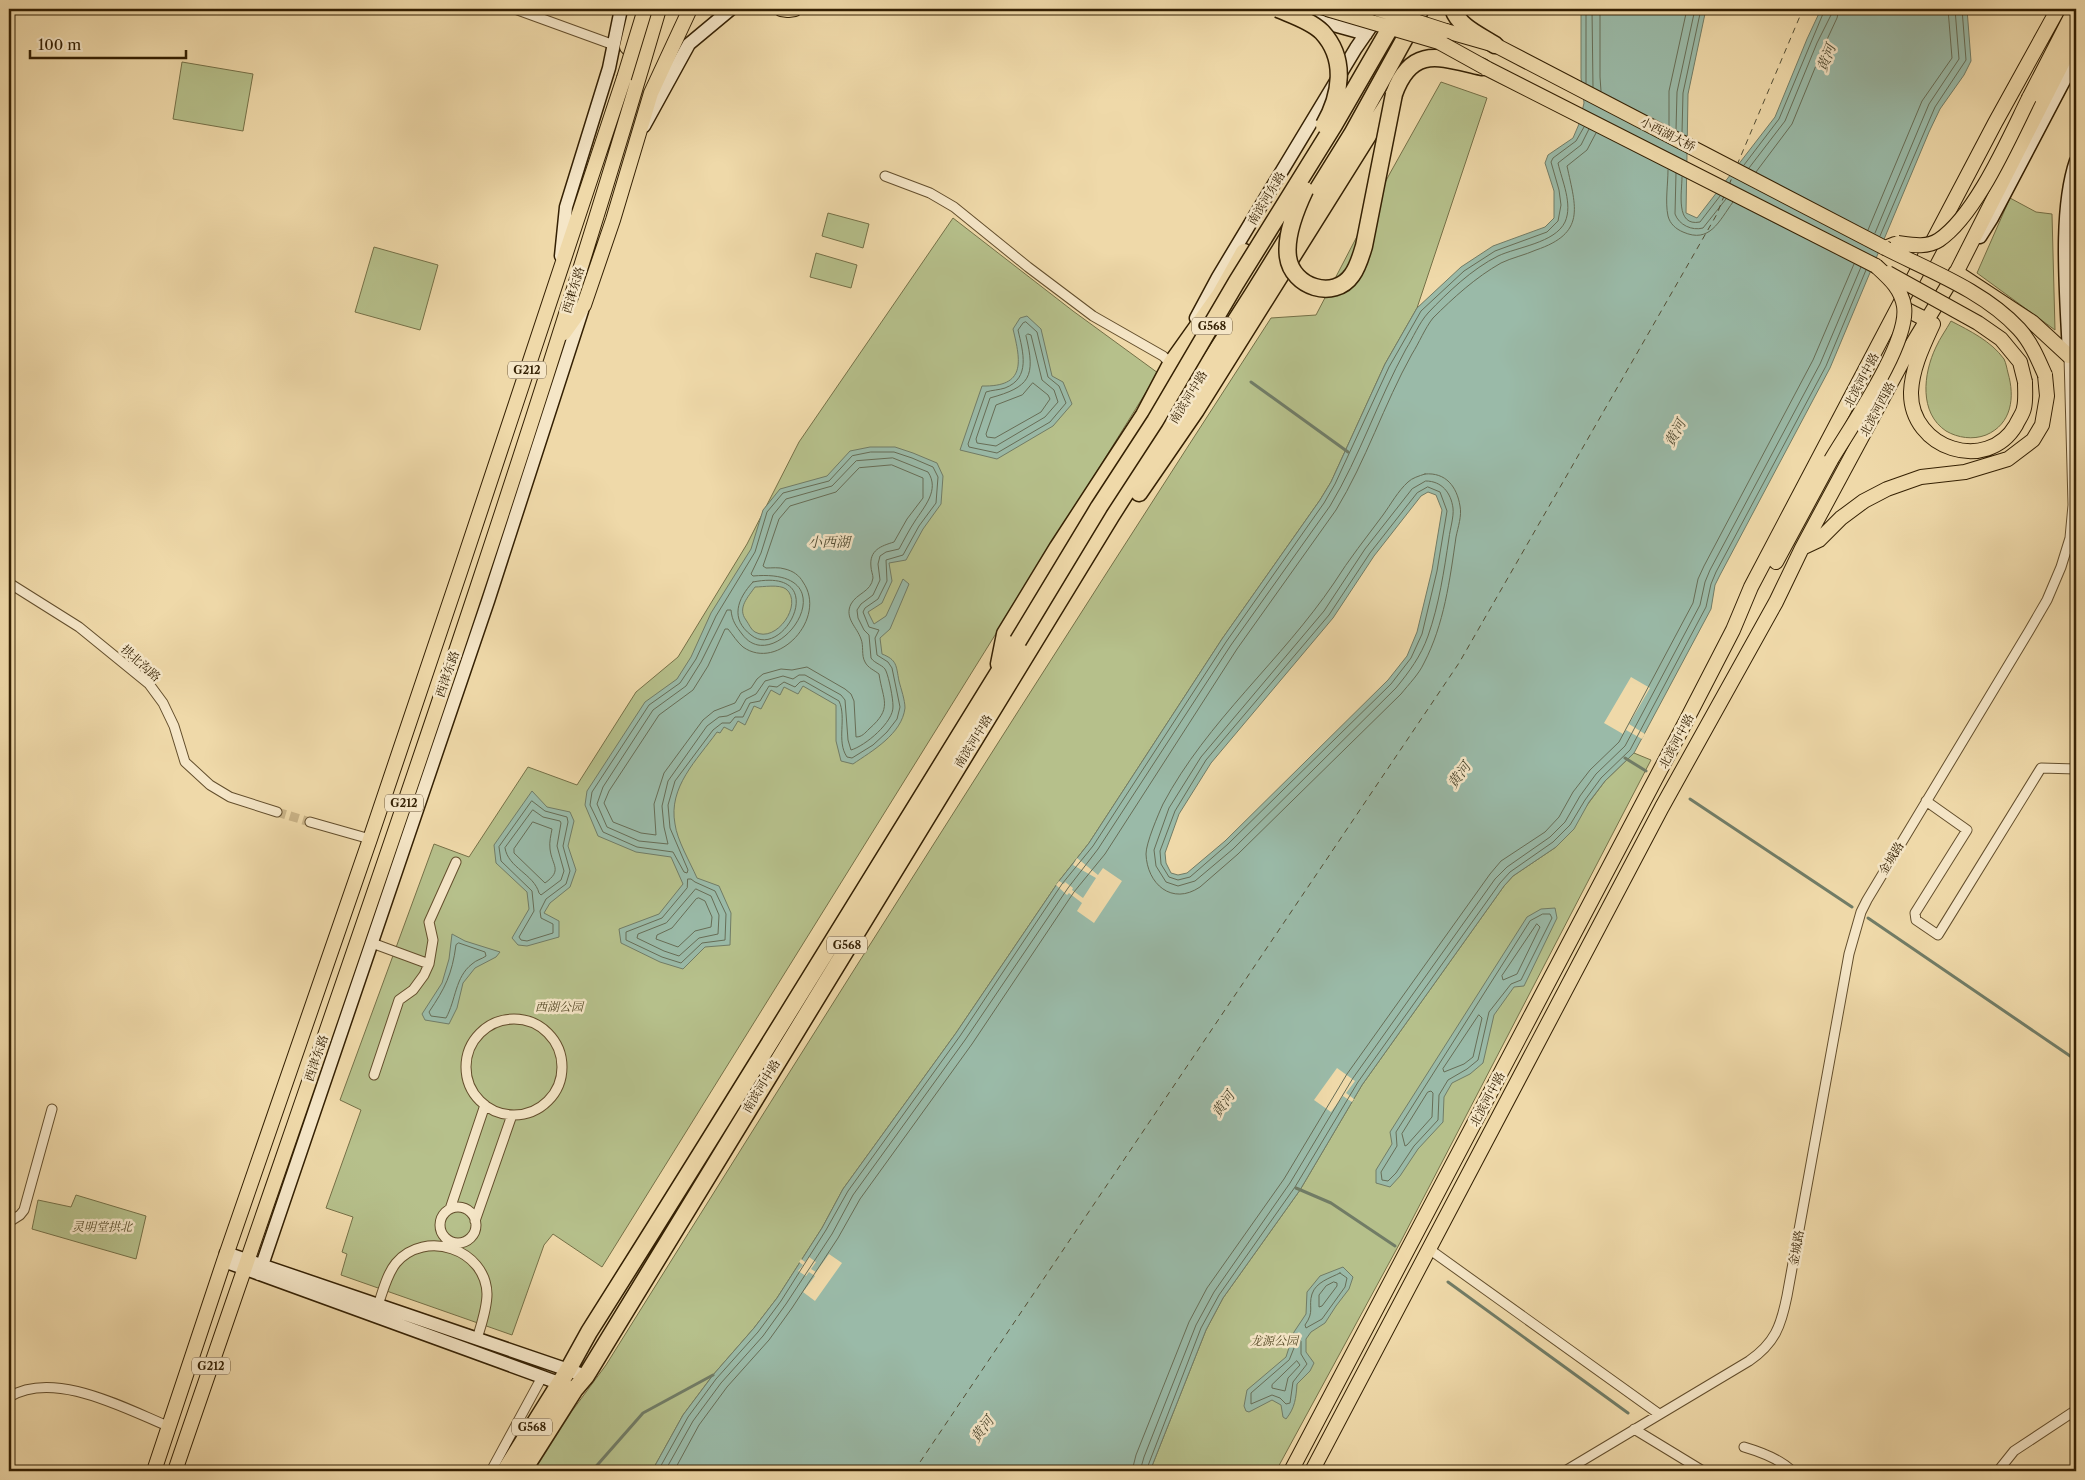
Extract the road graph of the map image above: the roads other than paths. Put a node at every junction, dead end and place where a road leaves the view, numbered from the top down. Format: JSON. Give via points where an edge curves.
{"nodes":[{"id":1,"x":515,"y":9,"type":"edge"},
{"id":2,"x":622,"y":9,"type":"edge"},
{"id":3,"x":636,"y":9,"type":"edge"},
{"id":4,"x":645,"y":9,"type":"edge"},
{"id":5,"x":659,"y":9,"type":"edge"},
{"id":6,"x":690,"y":9,"type":"edge"},
{"id":7,"x":700,"y":9,"type":"edge"},
{"id":8,"x":731,"y":9,"type":"edge"},
{"id":9,"x":781,"y":9,"type":"edge"},
{"id":10,"x":796,"y":9,"type":"edge"},
{"id":11,"x":1279,"y":9,"type":"edge"},
{"id":12,"x":1327,"y":9,"type":"edge"},
{"id":13,"x":1378,"y":9,"type":"edge"},
{"id":14,"x":1384,"y":9,"type":"edge"},
{"id":15,"x":1401,"y":9,"type":"edge"},
{"id":16,"x":1421,"y":9,"type":"edge"},
{"id":17,"x":1453,"y":9,"type":"edge"},
{"id":18,"x":2058,"y":9,"type":"edge"},
{"id":19,"x":2075,"y":9,"type":"edge"},
{"id":20,"x":1366,"y":34,"type":"junction"},
{"id":21,"x":2076,"y":36,"type":"edge"},
{"id":22,"x":674,"y":42,"type":"junction"},
{"id":23,"x":1495,"y":44,"type":"junction"},
{"id":24,"x":614,"y":45,"type":"junction"},
{"id":25,"x":2076,"y":58,"type":"edge"},
{"id":26,"x":1486,"y":68,"type":"junction"},
{"id":27,"x":1356,"y":87,"type":"junction"},
{"id":28,"x":1394,"y":94,"type":"junction"},
{"id":29,"x":640,"y":132,"type":"junction"},
{"id":30,"x":2076,"y":161,"type":"edge"},
{"id":31,"x":594,"y":168,"type":"junction"},
{"id":32,"x":886,"y":176,"type":"dead end"},
{"id":33,"x":1885,"y":248,"type":"junction"},
{"id":34,"x":2071,"y":265,"type":"edge"},
{"id":35,"x":1876,"y":266,"type":"junction"},
{"id":36,"x":560,"y":268,"type":"junction"},
{"id":37,"x":1956,"y":272,"type":"junction"},
{"id":38,"x":584,"y":305,"type":"junction"},
{"id":39,"x":1899,"y":306,"type":"junction"},
{"id":40,"x":1927,"y":320,"type":"junction"},
{"id":41,"x":556,"y":344,"type":"junction"},
{"id":42,"x":2069,"y":356,"type":"junction"},
{"id":43,"x":1171,"y":364,"type":"junction"},
{"id":44,"x":2073,"y":384,"type":"edge"},
{"id":45,"x":1111,"y":516,"type":"junction"},
{"id":46,"x":1802,"y":548,"type":"junction"},
{"id":47,"x":9,"y":584,"type":"edge"},
{"id":48,"x":1733,"y":630,"type":"junction"},
{"id":49,"x":998,"y":674,"type":"junction"},
{"id":50,"x":2076,"y":769,"type":"edge"},
{"id":51,"x":1926,"y":801,"type":"junction"},
{"id":52,"x":277,"y":812,"type":"tunnel mouth"},
{"id":53,"x":310,"y":822,"type":"tunnel mouth"},
{"id":54,"x":370,"y":839,"type":"junction"},
{"id":55,"x":456,"y":862,"type":"dead end"},
{"id":56,"x":372,"y":943,"type":"junction"},
{"id":57,"x":429,"y":964,"type":"junction"},
{"id":58,"x":374,"y":1075,"type":"dead end"},
{"id":59,"x":485,"y":1105,"type":"junction"},
{"id":60,"x":52,"y":1109,"type":"dead end"},
{"id":61,"x":512,"y":1115,"type":"junction"},
{"id":62,"x":450,"y":1209,"type":"junction"},
{"id":63,"x":475,"y":1221,"type":"junction"},
{"id":64,"x":9,"y":1222,"type":"edge"},
{"id":65,"x":452,"y":1245,"type":"junction"},
{"id":66,"x":1429,"y":1249,"type":"junction"},
{"id":67,"x":225,"y":1257,"type":"junction"},
{"id":68,"x":246,"y":1264,"type":"junction"},
{"id":69,"x":260,"y":1269,"type":"junction"},
{"id":70,"x":378,"y":1305,"type":"junction"},
{"id":71,"x":477,"y":1339,"type":"junction"},
{"id":72,"x":563,"y":1376,"type":"junction"},
{"id":73,"x":542,"y":1377,"type":"junction"},
{"id":74,"x":580,"y":1383,"type":"junction"},
{"id":75,"x":9,"y":1397,"type":"edge"},
{"id":76,"x":2076,"y":1410,"type":"edge"},
{"id":77,"x":1659,"y":1414,"type":"junction"},
{"id":78,"x":170,"y":1427,"type":"junction"},
{"id":79,"x":1634,"y":1429,"type":"junction"},
{"id":80,"x":1744,"y":1447,"type":"dead end"},
{"id":81,"x":1314,"y":1468,"type":"edge"},
{"id":82,"x":154,"y":1471,"type":"edge"},
{"id":83,"x":175,"y":1471,"type":"edge"},
{"id":84,"x":491,"y":1471,"type":"edge"},
{"id":85,"x":505,"y":1471,"type":"edge"},
{"id":86,"x":523,"y":1471,"type":"edge"},
{"id":87,"x":1291,"y":1471,"type":"edge"},
{"id":88,"x":1565,"y":1471,"type":"edge"},
{"id":89,"x":1703,"y":1471,"type":"edge"},
{"id":90,"x":1792,"y":1471,"type":"edge"},
{"id":91,"x":1998,"y":1471,"type":"edge"}],
"edges":[{"from":1,"to":24,"type":"street"},
{"from":2,"to":24,"type":"street","name":"西津东路"},
{"from":3,"to":31,"type":"main road"},
{"from":4,"to":31,"type":"main road","name":"西津东路","bridge":true},
{"from":5,"to":41,"type":"main road","name":"西津东路"},
{"from":6,"to":22,"type":"main road"},
{"from":7,"to":22,"type":"main road"},
{"from":8,"to":29,"type":"street","via":[[689,44]]},
{"from":9,"to":10,"type":"main road"},
{"from":11,"to":20,"type":"street"},
{"from":11,"to":43,"type":"highway","bridge":true,"via":[[1322,32],[1340,69],[1337,93],[1326,122],[1220,295]]},
{"from":12,"to":26,"type":"main road","name":"小西湖大桥","bridge":true,"via":[[1439,42]]},
{"from":13,"to":23,"type":"main road","name":"小西湖大桥","bridge":true},
{"from":14,"to":20,"type":"street"},
{"from":15,"to":27,"type":"highway","name":"南滨河中路","number":"G568","bridge":true},
{"from":16,"to":45,"type":"highway","name":"南滨河中路","number":"G568","via":[[1352,134]]},
{"from":17,"to":23,"type":"highway","via":[[1456,17],[1467,27]]},
{"from":18,"to":39,"type":"main road","name":"北滨河中路"},
{"from":19,"to":33,"type":"main road","bridge":true,"via":[[1994,169],[1966,211],[1938,241],[1918,246],[1898,242]]},
{"from":20,"to":43,"type":"street","name":"南滨河东路","via":[[1218,277]]},
{"from":21,"to":37,"type":"main road"},
{"from":22,"to":29,"type":"main road","via":[[651,93]]},
{"from":23,"to":33,"type":"main road","name":"小西湖大桥"},
{"from":24,"to":36,"type":"street","name":"西津东路","via":[[566,207]]},
{"from":25,"to":37,"type":"street","via":[[1992,218]]},
{"from":26,"to":28,"type":"highway","bridge":true,"via":[[1439,57],[1418,61],[1399,81]]},
{"from":26,"to":35,"type":"main road","name":"小西湖大桥"},
{"from":27,"to":28,"type":"highway","bridge":true,"via":[[1293,215],[1288,256],[1292,270],[1313,288],[1341,285],[1352,276],[1358,264]]},
{"from":27,"to":49,"type":"highway","name":"南滨河中路","number":"G568","bridge":true},
{"from":28,"to":45,"type":"highway","bridge":true,"via":[[1196,410],[1131,505]]},
{"from":29,"to":38,"type":"main road"},
{"from":30,"to":34,"type":"street","name":"金城路","via":[[2069,195]]},
{"from":31,"to":36,"type":"main road","name":"西津东路","number":"G212"},
{"from":32,"to":43,"type":"street","via":[[930,193],[954,207],[1093,316],[1163,356]]},
{"from":33,"to":46,"type":"main road","name":"小西湖大桥","bridge":true,"via":[[1974,294],[2019,329],[2035,352],[2045,375],[2047,396],[2042,426],[2033,440],[2008,459],[1965,472],[1921,476],[1887,489],[1864,501],[1819,540]]},
{"from":34,"to":42,"type":"street","name":"金城路"},
{"from":35,"to":37,"type":"main road","bridge":true,"via":[[1978,323],[2001,339],[2020,362],[2025,382],[2024,410],[2010,436],[1989,448],[1964,452],[1944,446],[1927,435],[1914,414],[1911,393],[1916,363]]},
{"from":35,"to":48,"type":"main road","bridge":true,"via":[[1895,283],[1904,306],[1903,326],[1891,358],[1759,591]]},
{"from":36,"to":54,"type":"main road","name":"西津东路","number":"G212"},
{"from":37,"to":40,"type":"main road","name":"北滨河西路"},
{"from":37,"to":42,"type":"main road","via":[[2032,322]]},
{"from":38,"to":41,"type":"main road"},
{"from":38,"to":56,"type":"street","name":"西津东路","via":[[488,602]]},
{"from":39,"to":40,"type":"main road"},
{"from":39,"to":48,"type":"main road","name":"北滨河中路","via":[[1751,587]]},
{"from":40,"to":46,"type":"main road","name":"北滨河西路"},
{"from":41,"to":68,"type":"main road","name":"西津东路","number":"G212","via":[[502,516]]},
{"from":42,"to":44,"type":"street","name":"金城路"},
{"from":43,"to":49,"type":"highway","via":[[1144,415],[1005,634]]},
{"from":44,"to":51,"type":"street","name":"金城路","via":[[2073,505],[2067,551],[2047,600]]},
{"from":45,"to":74,"type":"highway","name":"南滨河中路","number":"G568"},
{"from":46,"to":66,"type":"main road","name":"北滨河中路"},
{"from":47,"to":52,"type":"street","name":"拱北沟路","via":[[79,627],[149,684],[174,726],[185,762],[210,786],[230,797]]},
{"from":48,"to":87,"type":"main road","name":"北滨河中路"},
{"from":49,"to":72,"type":"highway","name":"南滨河中路","number":"G568"},
{"from":50,"to":51,"type":"street","via":[[2041,768],[1938,935],[1916,920],[1915,913],[1967,830]]},
{"from":51,"to":77,"type":"street","name":"金城路","via":[[1867,900],[1856,926],[1791,1277],[1774,1338],[1758,1354]]},
{"from":53,"to":54,"type":"street"},
{"from":54,"to":67,"type":"main road","name":"西津东路","number":"G212"},
{"from":55,"to":57,"type":"street","via":[[429,922],[433,940]]},
{"from":56,"to":57,"type":"street"},
{"from":56,"to":69,"type":"street","name":"西津东路"},
{"from":57,"to":58,"type":"street","via":[[413,990],[398,1000]]},
{"from":59,"to":61,"type":"street","via":[[498,1113]]},
{"from":59,"to":61,"type":"street","via":[[470,1088],[465,1070],[468,1051],[478,1035],[493,1023],[511,1019],[530,1021],[546,1031],[557,1046],[562,1064],[559,1083],[550,1100],[534,1111]]},
{"from":59,"to":62,"type":"street"},
{"from":60,"to":64,"type":"street","via":[[24,1210]]},
{"from":61,"to":63,"type":"street"},
{"from":62,"to":63,"type":"street","via":[[464,1208]]},
{"from":62,"to":65,"type":"street","via":[[441,1220],[440,1227]]},
{"from":63,"to":65,"type":"street","via":[[471,1237],[466,1242]]},
{"from":65,"to":70,"type":"street","via":[[412,1250],[396,1263]]},
{"from":65,"to":71,"type":"street","via":[[482,1274],[487,1293]]},
{"from":66,"to":77,"type":"street"},
{"from":66,"to":81,"type":"main road","name":"北滨河中路"},
{"from":67,"to":68,"type":"street"},
{"from":67,"to":78,"type":"main road","name":"西津东路","number":"G212"},
{"from":68,"to":69,"type":"street"},
{"from":68,"to":83,"type":"main road","name":"西津东路","number":"G212"},
{"from":69,"to":70,"type":"street"},
{"from":69,"to":73,"type":"street"},
{"from":70,"to":71,"type":"street"},
{"from":71,"to":72,"type":"street"},
{"from":72,"to":73,"type":"street"},
{"from":72,"to":74,"type":"street"},
{"from":72,"to":85,"type":"highway","name":"南滨河中路","number":"G568"},
{"from":73,"to":84,"type":"street"},
{"from":74,"to":86,"type":"highway","name":"南滨河中路","number":"G568"},
{"from":75,"to":78,"type":"street","via":[[43,1386],[66,1388]]},
{"from":76,"to":91,"type":"street","via":[[2014,1451]]},
{"from":77,"to":79,"type":"street","name":"金城路"},
{"from":78,"to":82,"type":"main road","name":"西津东路","number":"G212"},
{"from":79,"to":88,"type":"street","name":"金城路"},
{"from":79,"to":89,"type":"street"},
{"from":80,"to":90,"type":"street","via":[[1786,1464]]}]}
